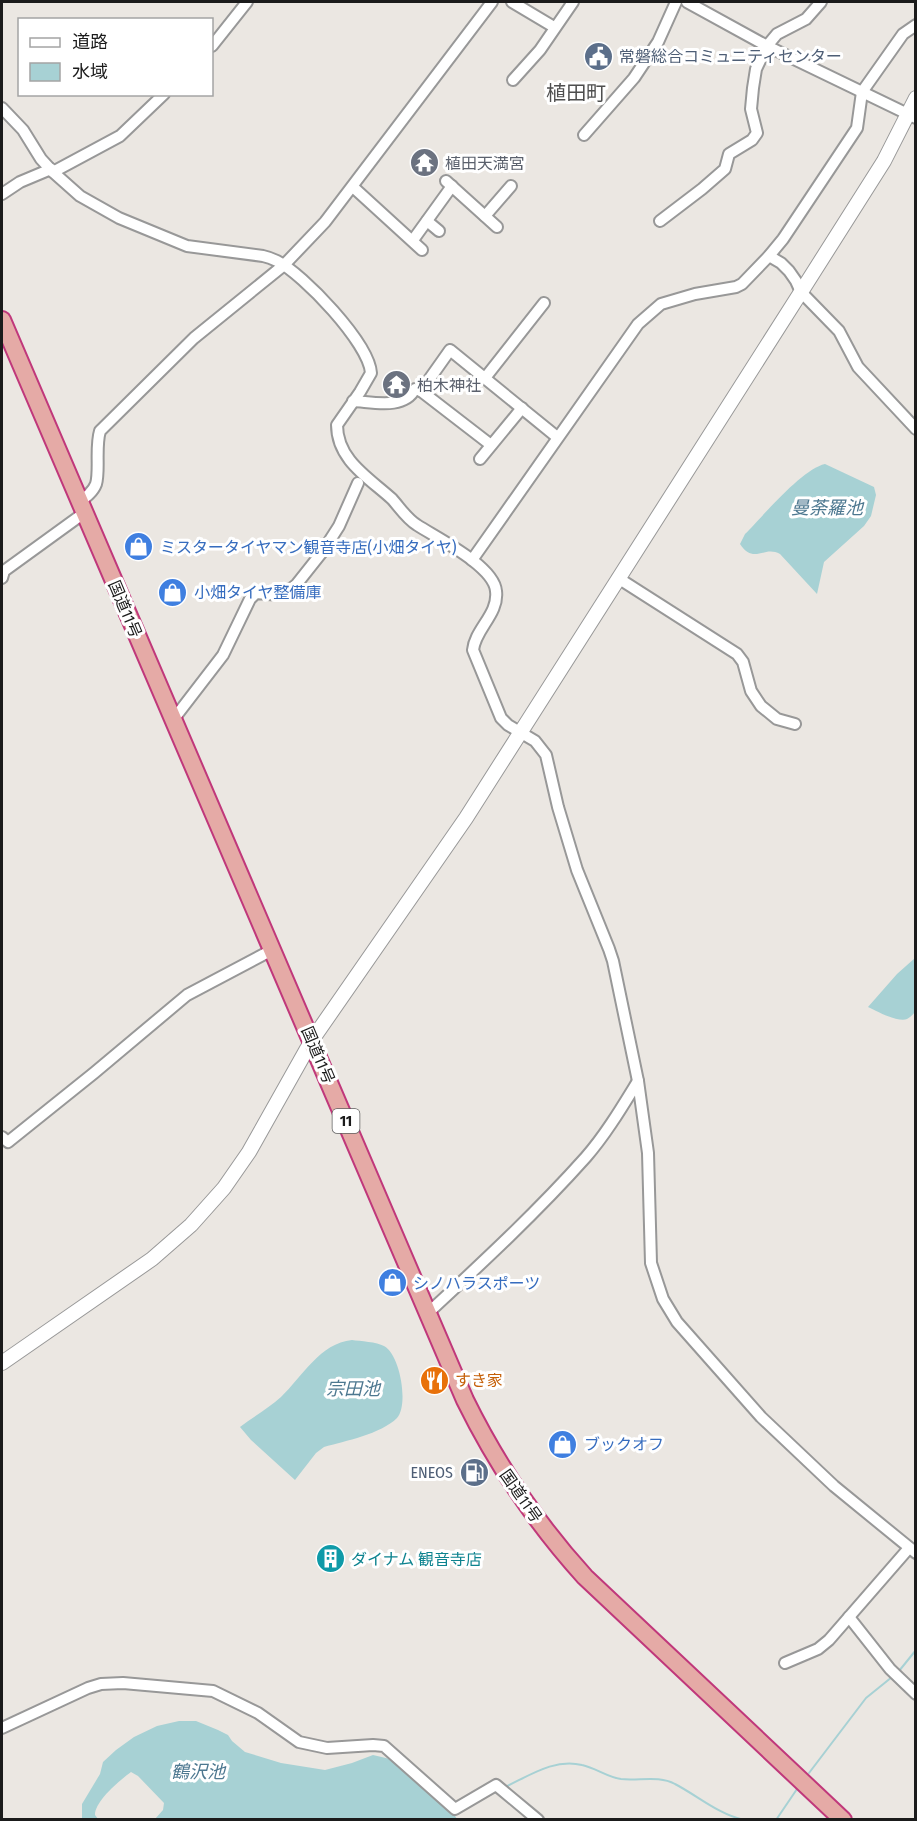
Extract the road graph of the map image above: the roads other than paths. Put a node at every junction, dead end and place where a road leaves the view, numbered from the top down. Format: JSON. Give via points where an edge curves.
{"nodes":[{"id":1,"x":247,"y":2,"type":"edge"},
{"id":2,"x":492,"y":2,"type":"edge"},
{"id":3,"x":512,"y":2,"type":"edge"},
{"id":4,"x":573,"y":2,"type":"edge"},
{"id":5,"x":676,"y":2,"type":"edge"},
{"id":6,"x":687,"y":2,"type":"edge"},
{"id":7,"x":821,"y":2,"type":"edge"},
{"id":8,"x":915,"y":25,"type":"edge"},
{"id":9,"x":554,"y":27,"type":"junction"},
{"id":10,"x":213,"y":45,"type":"edge"},
{"id":11,"x":767,"y":46,"type":"junction"},
{"id":12,"x":513,"y":80,"type":"dead end"},
{"id":13,"x":862,"y":92,"type":"junction"},
{"id":14,"x":162,"y":96,"type":"edge"},
{"id":15,"x":915,"y":98,"type":"edge"},
{"id":16,"x":2,"y":108,"type":"edge"},
{"id":17,"x":912,"y":117,"type":"edge"},
{"id":18,"x":584,"y":135,"type":"dead end"},
{"id":19,"x":52,"y":171,"type":"junction"},
{"id":20,"x":511,"y":186,"type":"dead end"},
{"id":21,"x":353,"y":187,"type":"junction"},
{"id":22,"x":2,"y":194,"type":"edge"},
{"id":23,"x":485,"y":216,"type":"junction"},
{"id":24,"x":427,"y":220,"type":"junction"},
{"id":25,"x":660,"y":220,"type":"dead end"},
{"id":26,"x":497,"y":227,"type":"dead end"},
{"id":27,"x":439,"y":231,"type":"dead end"},
{"id":28,"x":413,"y":240,"type":"junction"},
{"id":29,"x":422,"y":250,"type":"dead end"},
{"id":30,"x":769,"y":256,"type":"junction"},
{"id":31,"x":284,"y":265,"type":"junction"},
{"id":32,"x":801,"y":292,"type":"junction"},
{"id":33,"x":544,"y":303,"type":"dead end"},
{"id":34,"x":2,"y":320,"type":"edge"},
{"id":35,"x":485,"y":378,"type":"junction"},
{"id":36,"x":421,"y":391,"type":"junction"},
{"id":37,"x":353,"y":401,"type":"junction"},
{"id":38,"x":522,"y":408,"type":"junction"},
{"id":39,"x":915,"y":429,"type":"edge"},
{"id":40,"x":557,"y":438,"type":"junction"},
{"id":41,"x":491,"y":445,"type":"junction"},
{"id":42,"x":480,"y":459,"type":"dead end"},
{"id":43,"x":358,"y":483,"type":"dead end"},
{"id":44,"x":82,"y":508,"type":"junction"},
{"id":45,"x":472,"y":560,"type":"junction"},
{"id":46,"x":2,"y":578,"type":"edge"},
{"id":47,"x":618,"y":578,"type":"junction"},
{"id":48,"x":173,"y":720,"type":"junction"},
{"id":49,"x":795,"y":724,"type":"dead end"},
{"id":50,"x":521,"y":733,"type":"junction"},
{"id":51,"x":272,"y":950,"type":"junction"},
{"id":52,"x":312,"y":1040,"type":"junction"},
{"id":53,"x":638,"y":1081,"type":"junction"},
{"id":54,"x":2,"y":1137,"type":"edge"},
{"id":55,"x":428,"y":1313,"type":"junction"},
{"id":56,"x":2,"y":1363,"type":"edge"},
{"id":57,"x":912,"y":1550,"type":"edge"},
{"id":58,"x":849,"y":1617,"type":"junction"},
{"id":59,"x":785,"y":1663,"type":"dead end"},
{"id":60,"x":915,"y":1694,"type":"edge"},
{"id":61,"x":2,"y":1728,"type":"edge"},
{"id":62,"x":538,"y":1820,"type":"edge"},
{"id":63,"x":843,"y":1820,"type":"edge"}],
"edges":[{"from":1,"to":10,"type":"street"},
{"from":2,"to":21,"type":"street"},
{"from":3,"to":9,"type":"street"},
{"from":4,"to":9,"type":"street"},
{"from":5,"to":18,"type":"street","via":[[658,42],[634,78]]},
{"from":6,"to":11,"type":"street"},
{"from":7,"to":11,"type":"street","via":[[806,19],[777,34]]},
{"from":8,"to":13,"type":"street","via":[[903,34]]},
{"from":9,"to":12,"type":"street"},
{"from":11,"to":13,"type":"street"},
{"from":11,"to":25,"type":"street","via":[[753,87],[751,109],[758,133],[729,154],[725,169]]},
{"from":13,"to":17,"type":"street"},
{"from":13,"to":30,"type":"street","via":[[857,128]]},
{"from":14,"to":19,"type":"street","via":[[120,136]]},
{"from":15,"to":17,"type":"street"},
{"from":16,"to":19,"type":"street"},
{"from":17,"to":32,"type":"street"},
{"from":19,"to":22,"type":"street"},
{"from":19,"to":31,"type":"street","via":[[80,196],[187,246],[263,256]]},
{"from":20,"to":23,"type":"street"},
{"from":21,"to":28,"type":"street"},
{"from":21,"to":31,"type":"street"},
{"from":23,"to":24,"type":"street","via":[[449,184]]},
{"from":23,"to":26,"type":"street"},
{"from":24,"to":27,"type":"street"},
{"from":24,"to":28,"type":"street"},
{"from":28,"to":29,"type":"street"},
{"from":30,"to":32,"type":"street","via":[[789,271]]},
{"from":30,"to":40,"type":"street","via":[[736,287],[695,294],[656,308],[638,324]]},
{"from":31,"to":37,"type":"street","via":[[334,312],[368,362],[371,372]]},
{"from":31,"to":44,"type":"street","via":[[194,338],[100,431],[96,484]]},
{"from":32,"to":39,"type":"street","via":[[838,331],[858,367]]},
{"from":32,"to":47,"type":"street"},
{"from":33,"to":35,"type":"street"},
{"from":34,"to":44,"type":"highway","name":"国道11号","number":"11"},
{"from":35,"to":36,"type":"street","via":[[450,350]]},
{"from":35,"to":38,"type":"street"},
{"from":36,"to":37,"type":"street","via":[[415,389],[402,401]]},
{"from":36,"to":41,"type":"street"},
{"from":37,"to":45,"type":"street","via":[[337,425],[344,455],[415,524]]},
{"from":38,"to":40,"type":"street"},
{"from":38,"to":41,"type":"street"},
{"from":40,"to":45,"type":"street"},
{"from":41,"to":42,"type":"street"},
{"from":43,"to":48,"type":"street","via":[[339,526],[303,577],[286,593],[256,593],[250,599],[223,656]]},
{"from":44,"to":46,"type":"street","via":[[4,571]]},
{"from":44,"to":48,"type":"highway","name":"国道11号","number":"11"},
{"from":45,"to":50,"type":"street","via":[[496,590],[494,608],[473,650],[501,718]]},
{"from":47,"to":49,"type":"street","via":[[737,654],[761,706],[777,719]]},
{"from":47,"to":50,"type":"street"},
{"from":48,"to":51,"type":"highway","name":"国道11号","number":"11"},
{"from":50,"to":52,"type":"street"},
{"from":50,"to":53,"type":"street","via":[[535,741],[546,755],[577,870],[613,961]]},
{"from":51,"to":52,"type":"highway","name":"国道11号","number":"11"},
{"from":51,"to":54,"type":"street","via":[[187,995],[8,1142]]},
{"from":52,"to":55,"type":"highway","name":"国道11号","number":"11"},
{"from":52,"to":56,"type":"street","via":[[249,1152],[199,1216],[152,1259]]},
{"from":53,"to":55,"type":"street","via":[[587,1156]]},
{"from":53,"to":57,"type":"street","via":[[648,1153],[651,1263],[663,1299],[677,1322],[761,1417],[834,1486]]},
{"from":55,"to":63,"type":"highway","name":"国道11号","number":"11","via":[[480,1430],[518,1494],[556,1544],[617,1608]]},
{"from":57,"to":58,"type":"street"},
{"from":58,"to":59,"type":"street","via":[[818,1649]]},
{"from":58,"to":60,"type":"street"},
{"from":61,"to":62,"type":"street","via":[[101,1684],[213,1692],[258,1713],[299,1742],[327,1748],[384,1746],[455,1809],[496,1785]]}]}
